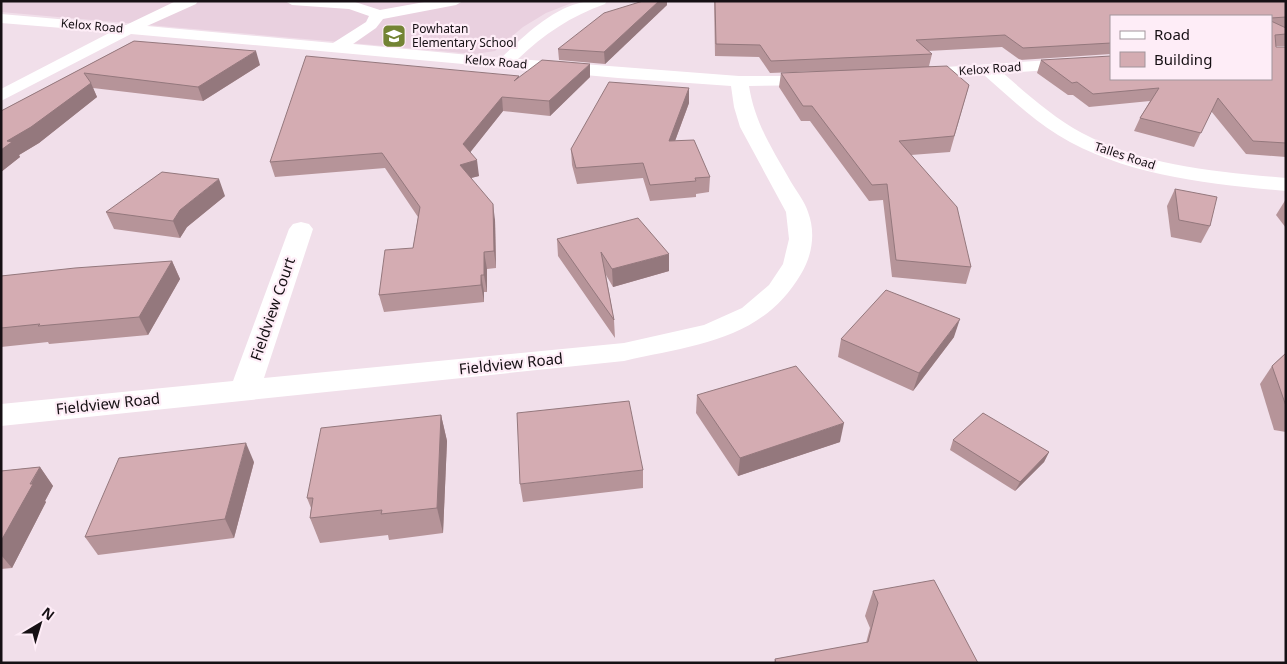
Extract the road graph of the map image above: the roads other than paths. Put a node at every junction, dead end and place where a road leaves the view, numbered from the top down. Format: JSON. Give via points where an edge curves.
{"nodes":[{"id":1,"x":191,"y":1,"type":"edge"},
{"id":2,"x":292,"y":1,"type":"edge"},
{"id":3,"x":456,"y":1,"type":"edge"},
{"id":4,"x":600,"y":1,"type":"edge"},
{"id":5,"x":378,"y":16,"type":"junction"},
{"id":6,"x":1,"y":18,"type":"edge"},
{"id":7,"x":129,"y":29,"type":"junction"},
{"id":8,"x":338,"y":47,"type":"junction"},
{"id":9,"x":1110,"y":61,"type":"edge"},
{"id":10,"x":505,"y":63,"type":"junction"},
{"id":11,"x":988,"y":69,"type":"junction"},
{"id":12,"x":903,"y":75,"type":"edge"},
{"id":13,"x":830,"y":80,"type":"edge"},
{"id":14,"x":739,"y":81,"type":"junction"},
{"id":15,"x":1,"y":96,"type":"edge"},
{"id":16,"x":1286,"y":184,"type":"edge"},
{"id":17,"x":301,"y":229,"type":"dead end"},
{"id":18,"x":245,"y":390,"type":"junction"},
{"id":19,"x":1,"y":415,"type":"edge"}],
"edges":[{"from":1,"to":7,"type":"street"},
{"from":2,"to":5,"type":"street","via":[[349,6]]},
{"from":3,"to":5,"type":"street"},
{"from":4,"to":10,"type":"street","via":[[549,23]]},
{"from":5,"to":8,"type":"street","via":[[371,25]]},
{"from":6,"to":7,"type":"street","name":"Kelox Road"},
{"from":7,"to":8,"type":"street","name":"Kelox Road"},
{"from":7,"to":15,"type":"street"},
{"from":8,"to":10,"type":"street","name":"Kelox Road"},
{"from":9,"to":11,"type":"street","name":"Kelox Road"},
{"from":10,"to":14,"type":"street","name":"Kelox Road"},
{"from":11,"to":12,"type":"street","name":"Kelox Road"},
{"from":11,"to":16,"type":"street","name":"Talles Road","via":[[1040,113],[1091,145],[1137,162],[1187,174]]},
{"from":13,"to":14,"type":"street","name":"Kelox Road"},
{"from":14,"to":18,"type":"street","name":"Fieldview Road","via":[[750,127],[797,212],[801,239],[795,264],[779,290],[751,314],[712,332],[624,352]]},
{"from":17,"to":18,"type":"street","name":"Fieldview Court"},
{"from":18,"to":19,"type":"street","name":"Fieldview Road"}]}
